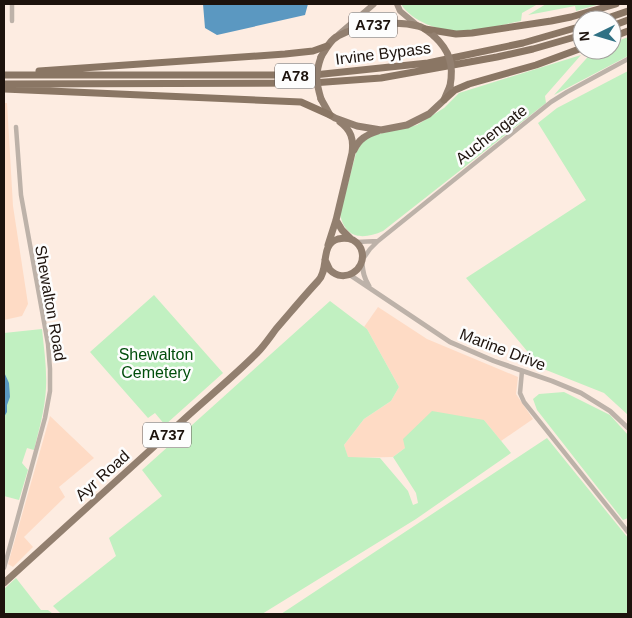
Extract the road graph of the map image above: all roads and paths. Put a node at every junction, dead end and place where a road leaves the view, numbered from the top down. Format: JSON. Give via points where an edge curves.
{"nodes":[{"id":1,"x":12,"y":4,"type":"edge"},
{"id":2,"x":374,"y":4,"type":"edge"},
{"id":3,"x":397,"y":4,"type":"edge"},
{"id":4,"x":616,"y":4,"type":"edge"},
{"id":5,"x":12,"y":21,"type":"dead end"},
{"id":6,"x":421,"y":27,"type":"junction"},
{"id":7,"x":572,"y":29,"type":"edge"},
{"id":8,"x":336,"y":37,"type":"junction"},
{"id":9,"x":572,"y":38,"type":"edge"},
{"id":10,"x":327,"y":46,"type":"junction"},
{"id":11,"x":572,"y":52,"type":"edge"},
{"id":12,"x":628,"y":59,"type":"edge"},
{"id":13,"x":4,"y":74,"type":"edge"},
{"id":14,"x":4,"y":84,"type":"edge"},
{"id":15,"x":4,"y":89,"type":"edge"},
{"id":16,"x":444,"y":100,"type":"junction"},
{"id":17,"x":333,"y":116,"type":"junction"},
{"id":18,"x":16,"y":127,"type":"dead end"},
{"id":19,"x":381,"y":130,"type":"junction"},
{"id":20,"x":352,"y":153,"type":"junction"},
{"id":21,"x":336,"y":220,"type":"junction"},
{"id":22,"x":355,"y":241,"type":"junction"},
{"id":23,"x":378,"y":241,"type":"junction"},
{"id":24,"x":328,"y":247,"type":"junction"},
{"id":25,"x":325,"y":260,"type":"junction"},
{"id":26,"x":362,"y":261,"type":"junction"},
{"id":27,"x":347,"y":275,"type":"junction"},
{"id":28,"x":321,"y":279,"type":"junction"},
{"id":29,"x":371,"y":289,"type":"junction"},
{"id":30,"x":522,"y":371,"type":"junction"},
{"id":31,"x":628,"y":428,"type":"edge"},
{"id":32,"x":628,"y":532,"type":"edge"},
{"id":33,"x":4,"y":568,"type":"edge"},
{"id":34,"x":4,"y":581,"type":"edge"}],
"edges":[{"from":1,"to":5,"type":"street"},
{"from":2,"to":8,"type":"main road"},
{"from":3,"to":6,"type":"main road","via":[[400,11]]},
{"from":4,"to":6,"type":"highway","via":[[551,21],[472,33],[456,34]]},
{"from":6,"to":8,"type":"main road","number":"A737","via":[[381,24]]},
{"from":6,"to":16,"type":"main road","number":"A737","bridge":true,"via":[[445,49],[451,64],[450,86]]},
{"from":7,"to":13,"type":"highway","name":"Irvine Bypass","number":"A78","via":[[428,63],[314,75]]},
{"from":8,"to":10,"type":"main road","number":"A737"},
{"from":9,"to":14,"type":"highway","name":"Irvine Bypass","number":"A78","via":[[497,57],[371,79],[312,84]]},
{"from":10,"to":13,"type":"highway","via":[[285,54]]},
{"from":10,"to":17,"type":"main road","number":"A737","bridge":true,"via":[[316,80],[321,99]]},
{"from":11,"to":16,"type":"highway","via":[[469,84]]},
{"from":12,"to":23,"type":"street","name":"Auchengate","via":[[551,102]]},
{"from":15,"to":17,"type":"highway","via":[[301,102]]},
{"from":16,"to":19,"type":"main road","number":"A737","via":[[418,120]]},
{"from":17,"to":19,"type":"main road","number":"A737","via":[[356,126]]},
{"from":17,"to":20,"type":"main road","number":"A737","via":[[352,135]]},
{"from":18,"to":33,"type":"street","name":"Shewalton Road","via":[[21,195],[48,344],[50,391]]},
{"from":19,"to":20,"type":"main road","number":"A737","via":[[368,134]]},
{"from":20,"to":21,"type":"main road","number":"A737"},
{"from":21,"to":22,"type":"main road"},
{"from":21,"to":24,"type":"main road","number":"A737"},
{"from":22,"to":23,"type":"street"},
{"from":22,"to":24,"type":"main road","via":[[342,238],[334,240]]},
{"from":22,"to":26,"type":"main road","via":[[362,250]]},
{"from":23,"to":26,"type":"street","name":"Auchengate"},
{"from":24,"to":25,"type":"main road","number":"A737"},
{"from":25,"to":27,"type":"main road","via":[[336,274]]},
{"from":25,"to":28,"type":"main road","number":"A737"},
{"from":26,"to":27,"type":"main road","via":[[357,271]]},
{"from":26,"to":29,"type":"street"},
{"from":27,"to":28,"type":"main road"},
{"from":27,"to":29,"type":"street","name":"Marine Drive"},
{"from":28,"to":34,"type":"main road","name":"Ayr Road","number":"A737","via":[[257,352]]},
{"from":29,"to":30,"type":"street","name":"Marine Drive","via":[[450,342]]},
{"from":30,"to":31,"type":"street","name":"Marine Drive","via":[[582,393],[610,411]]},
{"from":30,"to":32,"type":"street","via":[[520,393],[524,402]]}]}
